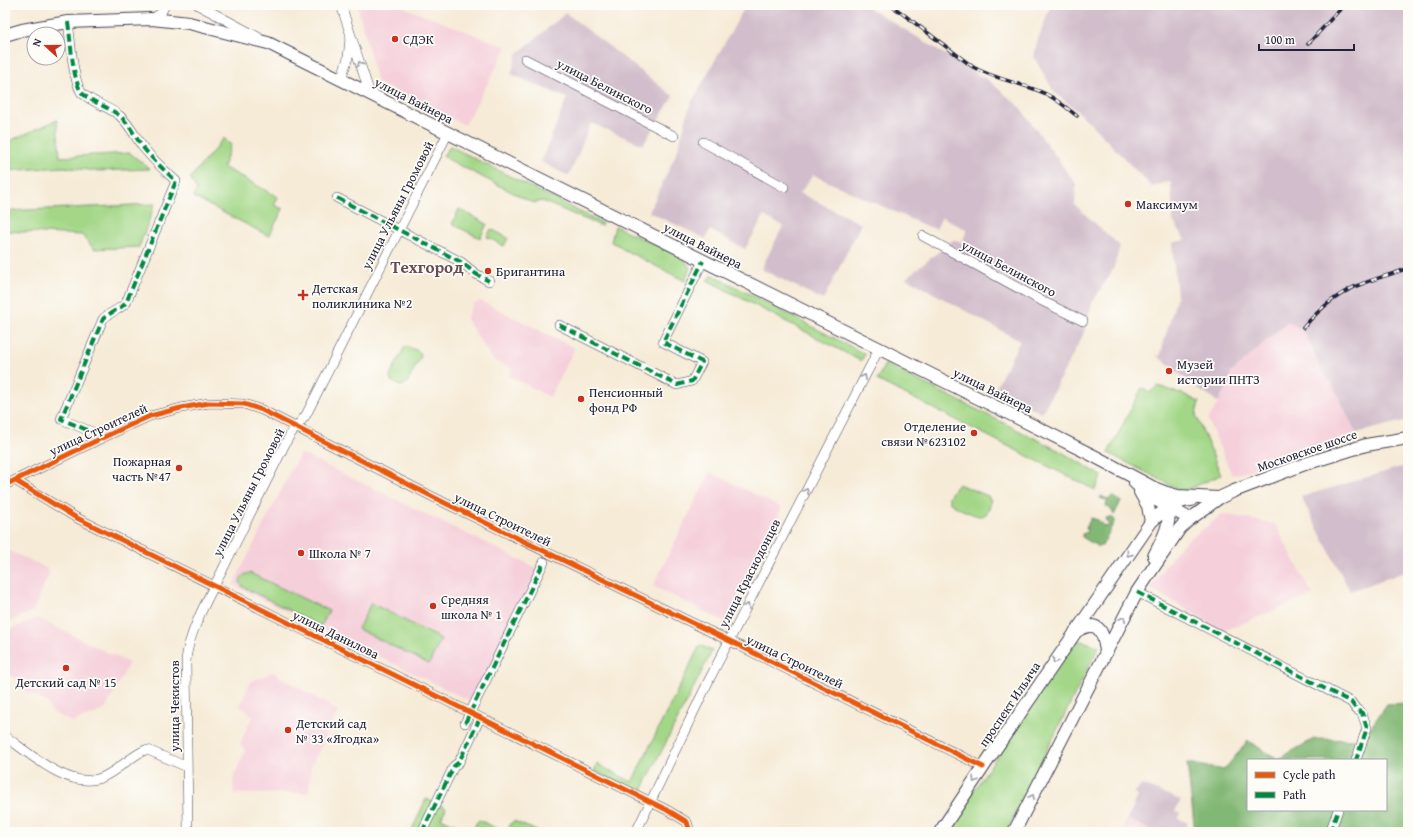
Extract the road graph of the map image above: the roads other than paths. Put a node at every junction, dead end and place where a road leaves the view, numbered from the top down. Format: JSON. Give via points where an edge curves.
{"nodes":[{"id":1,"x":165,"y":5,"type":"edge"},
{"id":2,"x":198,"y":5,"type":"edge"},
{"id":3,"x":341,"y":5,"type":"edge"},
{"id":4,"x":152,"y":19,"type":"junction"},
{"id":5,"x":68,"y":22,"type":"junction"},
{"id":6,"x":350,"y":34,"type":"junction"},
{"id":7,"x":5,"y":35,"type":"edge"},
{"id":8,"x":268,"y":43,"type":"junction"},
{"id":9,"x":525,"y":59,"type":"dead end"},
{"id":10,"x":341,"y":79,"type":"junction"},
{"id":11,"x":370,"y":94,"type":"junction"},
{"id":12,"x":448,"y":133,"type":"junction"},
{"id":13,"x":674,"y":136,"type":"dead end"},
{"id":14,"x":703,"y":142,"type":"dead end"},
{"id":15,"x":784,"y":187,"type":"dead end"},
{"id":16,"x":338,"y":198,"type":"dead end"},
{"id":17,"x":399,"y":230,"type":"junction"},
{"id":18,"x":923,"y":236,"type":"dead end"},
{"id":19,"x":703,"y":260,"type":"junction"},
{"id":20,"x":490,"y":280,"type":"dead end"},
{"id":21,"x":1084,"y":321,"type":"dead end"},
{"id":22,"x":559,"y":325,"type":"dead end"},
{"id":23,"x":879,"y":349,"type":"junction"},
{"id":24,"x":297,"y":427,"type":"junction"},
{"id":25,"x":104,"y":437,"type":"junction"},
{"id":26,"x":1408,"y":438,"type":"edge"},
{"id":27,"x":1130,"y":477,"type":"junction"},
{"id":28,"x":16,"y":481,"type":"junction"},
{"id":29,"x":5,"y":485,"type":"edge"},
{"id":30,"x":1154,"y":488,"type":"junction"},
{"id":31,"x":1218,"y":498,"type":"junction"},
{"id":32,"x":1168,"y":508,"type":"junction"},
{"id":33,"x":1190,"y":519,"type":"junction"},
{"id":34,"x":1151,"y":522,"type":"junction"},
{"id":35,"x":552,"y":555,"type":"junction"},
{"id":36,"x":544,"y":562,"type":"dead end"},
{"id":37,"x":214,"y":586,"type":"junction"},
{"id":38,"x":1139,"y":588,"type":"junction"},
{"id":39,"x":1075,"y":632,"type":"junction"},
{"id":40,"x":729,"y":641,"type":"junction"},
{"id":41,"x":1106,"y":652,"type":"junction"},
{"id":42,"x":474,"y":715,"type":"junction"},
{"id":43,"x":465,"y":724,"type":"dead end"},
{"id":44,"x":5,"y":736,"type":"edge"},
{"id":45,"x":1356,"y":759,"type":"edge"},
{"id":46,"x":187,"y":767,"type":"junction"},
{"id":47,"x":983,"y":767,"type":"junction"},
{"id":48,"x":650,"y":802,"type":"junction"},
{"id":49,"x":1338,"y":811,"type":"edge"},
{"id":50,"x":188,"y":832,"type":"edge"},
{"id":51,"x":422,"y":832,"type":"edge"},
{"id":52,"x":636,"y":832,"type":"edge"},
{"id":53,"x":690,"y":832,"type":"edge"},
{"id":54,"x":940,"y":832,"type":"edge"},
{"id":55,"x":1014,"y":832,"type":"edge"},
{"id":56,"x":1330,"y":832,"type":"edge"}],
"edges":[{"from":1,"to":4,"type":"street","via":[[161,13]]},
{"from":2,"to":8,"type":"street","name":"улица Вайнера"},
{"from":3,"to":6,"type":"street"},
{"from":4,"to":5,"type":"main road","name":"улица Вайнера"},
{"from":4,"to":8,"type":"main road","name":"улица Вайнера","via":[[189,23]]},
{"from":5,"to":7,"type":"main road","name":"улица Вайнера"},
{"from":5,"to":25,"type":"street","via":[[74,69],[82,94],[119,115],[157,164],[176,181],[126,303],[103,319],[61,419]]},
{"from":6,"to":10,"type":"street","via":[[348,58]]},
{"from":11,"to":6,"type":"street","one_way":true},
{"from":8,"to":10,"type":"main road","name":"улица Вайнера"},
{"from":9,"to":13,"type":"street","name":"улица Белинского"},
{"from":10,"to":11,"type":"main road","name":"улица Вайнера"},
{"from":11,"to":12,"type":"main road","name":"улица Вайнера"},
{"from":12,"to":17,"type":"street","name":"улица Ульяны Громовой"},
{"from":12,"to":19,"type":"main road","name":"улица Вайнера"},
{"from":14,"to":15,"type":"street"},
{"from":16,"to":17,"type":"street"},
{"from":17,"to":20,"type":"street"},
{"from":17,"to":24,"type":"street","name":"улица Ульяны Громовой","via":[[306,415]]},
{"from":18,"to":21,"type":"street","name":"улица Белинского"},
{"from":19,"to":22,"type":"street","via":[[663,342],[702,362],[692,381],[677,385]]},
{"from":19,"to":23,"type":"main road","name":"улица Вайнера"},
{"from":23,"to":27,"type":"main road","name":"улица Вайнера","via":[[1092,455]]},
{"from":40,"to":23,"type":"street","name":"улица Краснодонцев","one_way":true},
{"from":24,"to":25,"type":"street","name":"улица Строителей","via":[[244,404],[217,403],[150,416]]},
{"from":24,"to":35,"type":"street","name":"улица Строителей"},
{"from":24,"to":37,"type":"street","name":"улица Ульяны Громовой","via":[[286,442]]},
{"from":25,"to":28,"type":"street","name":"улица Строителей"},
{"from":26,"to":31,"type":"main road","name":"Московское шоссе","via":[[1366,445],[1312,462]]},
{"from":27,"to":30,"type":"main road","name":"улица Вайнера"},
{"from":27,"to":32,"type":"main road","name":"улица Вайнера","via":[[1150,497]]},
{"from":27,"to":34,"type":"main road","via":[[1148,506]]},
{"from":28,"to":29,"type":"street","name":"улица Строителей"},
{"from":28,"to":37,"type":"street","name":"улица Данилова","via":[[76,517]]},
{"from":30,"to":31,"type":"main road","name":"улица Вайнера","via":[[1178,496]]},
{"from":30,"to":32,"type":"main road"},
{"from":31,"to":32,"type":"main road","name":"проспект Ильича","via":[[1187,500]]},
{"from":31,"to":33,"type":"main road"},
{"from":32,"to":33,"type":"main road","name":"улица Вайнера"},
{"from":32,"to":34,"type":"main road","name":"проспект Ильича"},
{"from":32,"to":38,"type":"main road","via":[[1168,525]]},
{"from":33,"to":38,"type":"main road","via":[[1180,528]]},
{"from":34,"to":39,"type":"main road","name":"проспект Ильича","one_way":true},
{"from":35,"to":40,"type":"street","name":"улица Строителей"},
{"from":35,"to":42,"type":"street"},
{"from":36,"to":42,"type":"street"},
{"from":37,"to":42,"type":"street","name":"улица Данилова"},
{"from":37,"to":46,"type":"street","name":"улица Чекистов","via":[[187,651]]},
{"from":41,"to":38,"type":"main road","one_way":true},
{"from":38,"to":45,"type":"street","via":[[1351,702],[1362,713],[1367,728]]},
{"from":39,"to":41,"type":"main road","via":[[1091,626],[1099,629],[1104,637]]},
{"from":39,"to":47,"type":"main road","name":"проспект Ильича","one_way":true},
{"from":40,"to":47,"type":"street","name":"улица Строителей"},
{"from":40,"to":48,"type":"street","name":"улица Краснодонцев"},
{"from":55,"to":41,"type":"main road","one_way":true},
{"from":42,"to":43,"type":"street"},
{"from":42,"to":48,"type":"street","name":"улица Данилова"},
{"from":42,"to":51,"type":"street","via":[[459,762],[454,766]]},
{"from":44,"to":46,"type":"street","via":[[49,768],[66,776],[90,780],[102,777],[145,750]]},
{"from":46,"to":50,"type":"street","name":"улица Чекистов"},
{"from":47,"to":54,"type":"main road","name":"проспект Ильича","one_way":true},
{"from":48,"to":52,"type":"street","name":"улица Краснодонцев"},
{"from":48,"to":53,"type":"street","name":"улица Данилова","via":[[687,822]]},
{"from":49,"to":56,"type":"street"}]}
